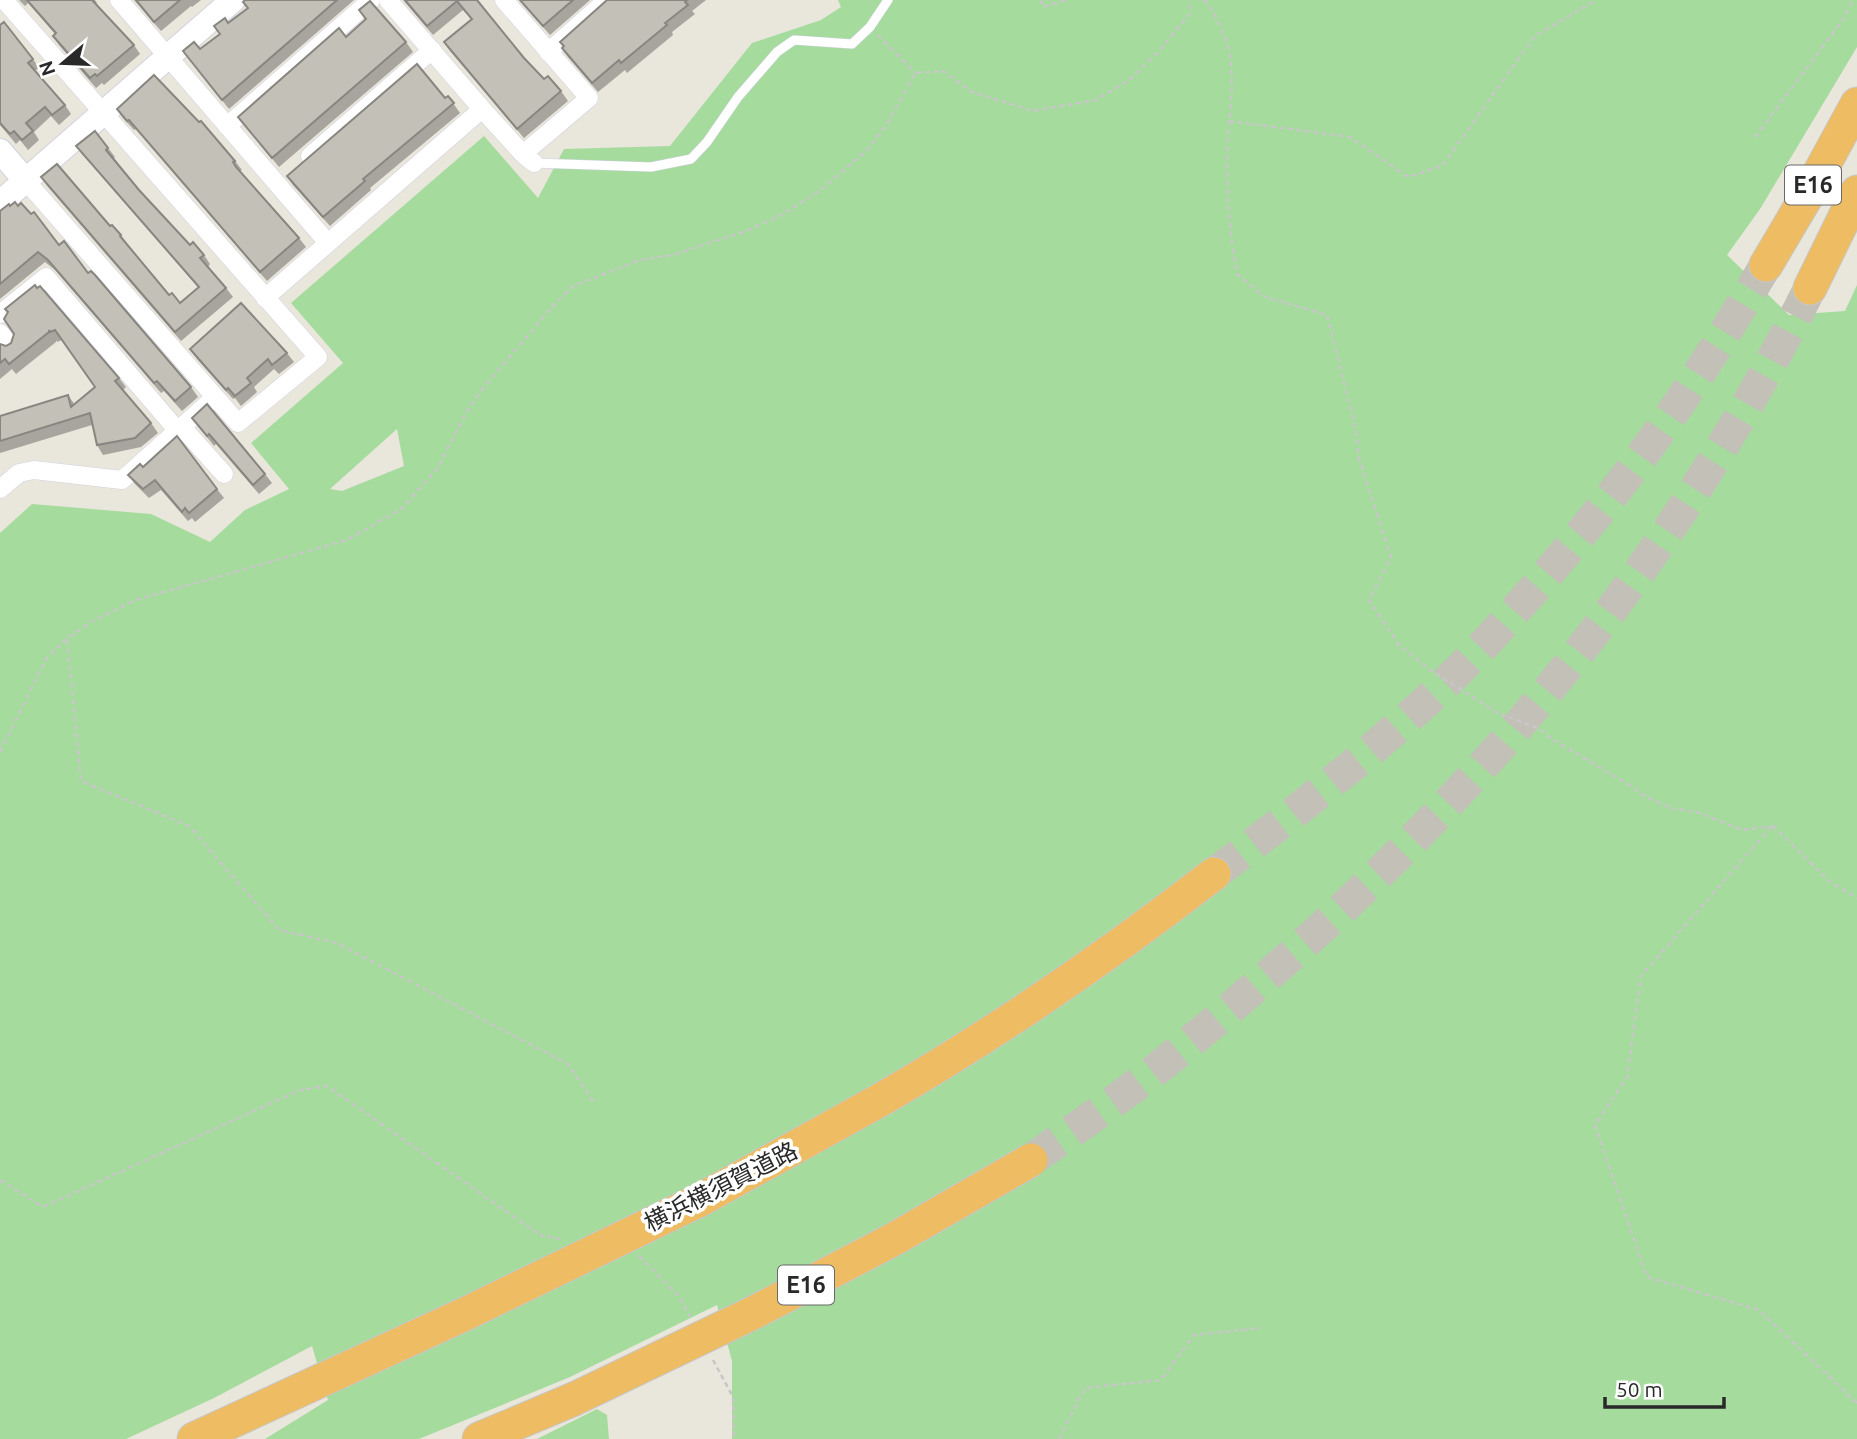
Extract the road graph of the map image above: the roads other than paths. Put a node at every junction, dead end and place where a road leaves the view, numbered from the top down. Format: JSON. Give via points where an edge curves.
{"nodes":[{"id":1,"x":4,"y":0,"type":"edge"},
{"id":2,"x":120,"y":0,"type":"edge"},
{"id":3,"x":233,"y":0,"type":"edge"},
{"id":4,"x":371,"y":0,"type":"edge"},
{"id":5,"x":388,"y":0,"type":"edge"},
{"id":6,"x":504,"y":0,"type":"edge"},
{"id":7,"x":607,"y":0,"type":"edge"},
{"id":8,"x":888,"y":0,"type":"edge"},
{"id":9,"x":432,"y":50,"type":"junction"},
{"id":10,"x":548,"y":52,"type":"junction"},
{"id":11,"x":168,"y":58,"type":"junction"},
{"id":12,"x":1857,"y":104,"type":"edge"},
{"id":13,"x":482,"y":109,"type":"junction"},
{"id":14,"x":102,"y":112,"type":"junction"},
{"id":15,"x":226,"y":126,"type":"junction"},
{"id":16,"x":0,"y":151,"type":"edge"},
{"id":17,"x":529,"y":159,"type":"junction"},
{"id":18,"x":288,"y":175,"type":"junction"},
{"id":19,"x":26,"y":181,"type":"junction"},
{"id":20,"x":1857,"y":192,"type":"edge"},
{"id":21,"x":0,"y":203,"type":"edge"},
{"id":22,"x":328,"y":243,"type":"junction"},
{"id":23,"x":1766,"y":264,"type":"tunnel mouth"},
{"id":24,"x":1810,"y":288,"type":"tunnel mouth"},
{"id":25,"x":265,"y":298,"type":"junction"},
{"id":26,"x":0,"y":314,"type":"edge"},
{"id":27,"x":215,"y":397,"type":"junction"},
{"id":28,"x":180,"y":428,"type":"junction"},
{"id":29,"x":224,"y":474,"type":"dead end"},
{"id":30,"x":0,"y":488,"type":"edge"},
{"id":31,"x":1214,"y":874,"type":"tunnel mouth"},
{"id":32,"x":1031,"y":1160,"type":"tunnel mouth"},
{"id":33,"x":194,"y":1439,"type":"edge"},
{"id":34,"x":479,"y":1439,"type":"edge"}],
"edges":[{"from":1,"to":14,"type":"street"},
{"from":2,"to":11,"type":"street"},
{"from":3,"to":11,"type":"street"},
{"from":4,"to":15,"type":"street"},
{"from":5,"to":9,"type":"street"},
{"from":6,"to":10,"type":"street"},
{"from":7,"to":10,"type":"street"},
{"from":8,"to":17,"type":"lane","via":[[852,44],[794,40],[777,52],[691,159],[651,167]]},
{"from":9,"to":13,"type":"street"},
{"from":9,"to":18,"type":"street"},
{"from":10,"to":17,"type":"street","via":[[589,98]]},
{"from":11,"to":14,"type":"street"},
{"from":11,"to":15,"type":"street"},
{"from":12,"to":23,"type":"highway","number":"E16"},
{"from":13,"to":17,"type":"street"},
{"from":13,"to":22,"type":"street"},
{"from":14,"to":19,"type":"street"},
{"from":14,"to":25,"type":"street"},
{"from":15,"to":18,"type":"street"},
{"from":16,"to":19,"type":"street"},
{"from":18,"to":22,"type":"street"},
{"from":19,"to":21,"type":"street"},
{"from":19,"to":27,"type":"street"},
{"from":20,"to":24,"type":"highway","number":"E16"},
{"from":22,"to":25,"type":"street"},
{"from":25,"to":27,"type":"street","via":[[318,357],[238,423]]},
{"from":26,"to":28,"type":"street","via":[[46,277]]},
{"from":27,"to":28,"type":"street"},
{"from":28,"to":29,"type":"street"},
{"from":28,"to":30,"type":"street","via":[[122,480],[34,470],[19,473]]},
{"from":31,"to":33,"type":"highway","name":"横浜横須賀道路","bridge":true,"via":[[1036,1004],[882,1100],[700,1200]]},
{"from":32,"to":34,"type":"highway","number":"E16","bridge":true,"via":[[755,1312]]}]}
